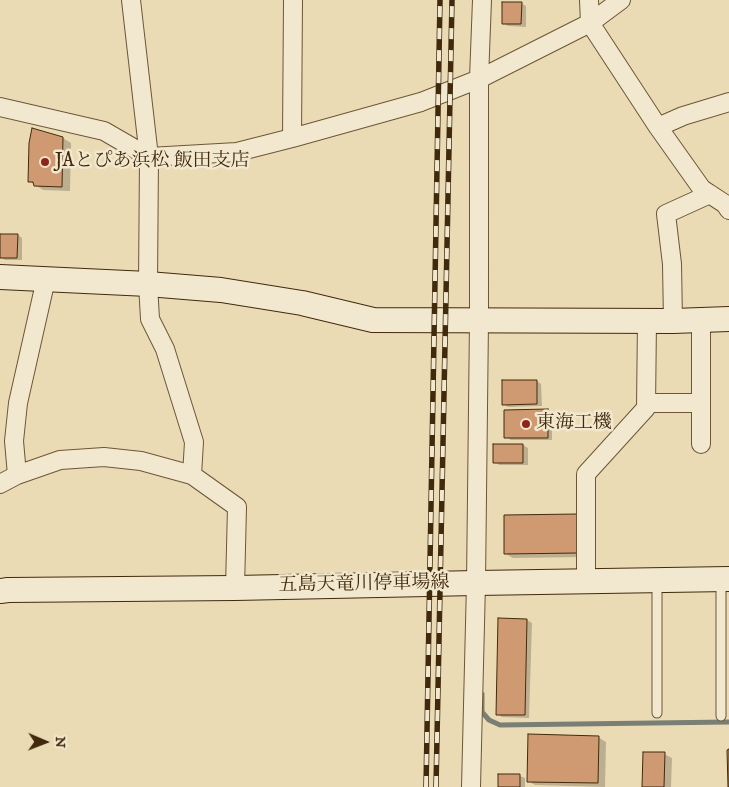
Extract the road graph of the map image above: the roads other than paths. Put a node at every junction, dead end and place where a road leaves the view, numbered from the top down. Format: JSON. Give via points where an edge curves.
{"nodes":[{"id":1,"x":131,"y":0,"type":"edge"},
{"id":2,"x":293,"y":0,"type":"edge"},
{"id":3,"x":482,"y":0,"type":"edge"},
{"id":4,"x":589,"y":0,"type":"edge"},
{"id":5,"x":620,"y":0,"type":"edge"},
{"id":6,"x":590,"y":23,"type":"junction"},
{"id":7,"x":479,"y":79,"type":"junction"},
{"id":8,"x":729,"y":102,"type":"edge"},
{"id":9,"x":0,"y":107,"type":"edge"},
{"id":10,"x":658,"y":127,"type":"junction"},
{"id":11,"x":292,"y":138,"type":"junction"},
{"id":12,"x":149,"y":157,"type":"junction"},
{"id":13,"x":710,"y":194,"type":"junction"},
{"id":14,"x":728,"y":205,"type":"edge"},
{"id":15,"x":0,"y":277,"type":"edge"},
{"id":16,"x":46,"y":279,"type":"junction"},
{"id":17,"x":148,"y":284,"type":"junction"},
{"id":18,"x":729,"y":319,"type":"edge"},
{"id":19,"x":479,"y":320,"type":"junction"},
{"id":20,"x":647,"y":320,"type":"junction"},
{"id":21,"x":701,"y":320,"type":"junction"},
{"id":22,"x":673,"y":321,"type":"junction"},
{"id":23,"x":646,"y":402,"type":"junction"},
{"id":24,"x":701,"y":403,"type":"junction"},
{"id":25,"x":701,"y":444,"type":"dead end"},
{"id":26,"x":16,"y":475,"type":"junction"},
{"id":27,"x":192,"y":475,"type":"junction"},
{"id":28,"x":0,"y":484,"type":"edge"},
{"id":29,"x":725,"y":579,"type":"edge"},
{"id":30,"x":657,"y":580,"type":"junction"},
{"id":31,"x":586,"y":582,"type":"junction"},
{"id":32,"x":476,"y":583,"type":"junction"},
{"id":33,"x":235,"y":588,"type":"junction"},
{"id":34,"x":0,"y":591,"type":"edge"},
{"id":35,"x":657,"y":713,"type":"dead end"},
{"id":36,"x":721,"y":716,"type":"dead end"},
{"id":37,"x":471,"y":787,"type":"edge"}],
"edges":[{"from":1,"to":12,"type":"street"},
{"from":2,"to":11,"type":"street"},
{"from":3,"to":7,"type":"street"},
{"from":4,"to":6,"type":"street"},
{"from":5,"to":6,"type":"street"},
{"from":6,"to":7,"type":"street"},
{"from":6,"to":10,"type":"street"},
{"from":7,"to":11,"type":"street","via":[[421,102]]},
{"from":7,"to":19,"type":"street"},
{"from":8,"to":10,"type":"street"},
{"from":9,"to":12,"type":"street","via":[[104,131]]},
{"from":10,"to":13,"type":"street","via":[[702,189]]},
{"from":11,"to":12,"type":"street","via":[[237,152]]},
{"from":12,"to":17,"type":"street"},
{"from":13,"to":14,"type":"street"},
{"from":13,"to":22,"type":"street","via":[[666,214],[672,264]]},
{"from":15,"to":16,"type":"street"},
{"from":16,"to":17,"type":"street"},
{"from":16,"to":26,"type":"street","via":[[18,402],[14,441]]},
{"from":17,"to":19,"type":"street","via":[[221,290],[302,302],[373,320]]},
{"from":17,"to":27,"type":"street","via":[[150,320],[164,349],[194,442]]},
{"from":18,"to":21,"type":"street"},
{"from":19,"to":20,"type":"street"},
{"from":19,"to":32,"type":"street"},
{"from":20,"to":22,"type":"street"},
{"from":20,"to":23,"type":"street"},
{"from":21,"to":22,"type":"street"},
{"from":21,"to":24,"type":"street"},
{"from":23,"to":24,"type":"street"},
{"from":23,"to":31,"type":"street","via":[[646,408],[586,474]]},
{"from":24,"to":25,"type":"street"},
{"from":26,"to":27,"type":"street","via":[[60,460],[104,457],[141,461]]},
{"from":26,"to":28,"type":"street"},
{"from":27,"to":33,"type":"street","via":[[236,506]]},
{"from":29,"to":30,"type":"street","name":"五島天竜川停車場線"},
{"from":29,"to":36,"type":"lane"},
{"from":30,"to":31,"type":"street","name":"五島天竜川停車場線"},
{"from":30,"to":35,"type":"lane"},
{"from":31,"to":32,"type":"street","name":"五島天竜川停車場線"},
{"from":32,"to":33,"type":"street","name":"五島天竜川停車場線"},
{"from":32,"to":37,"type":"street"},
{"from":33,"to":34,"type":"street","name":"五島天竜川停車場線"}]}
